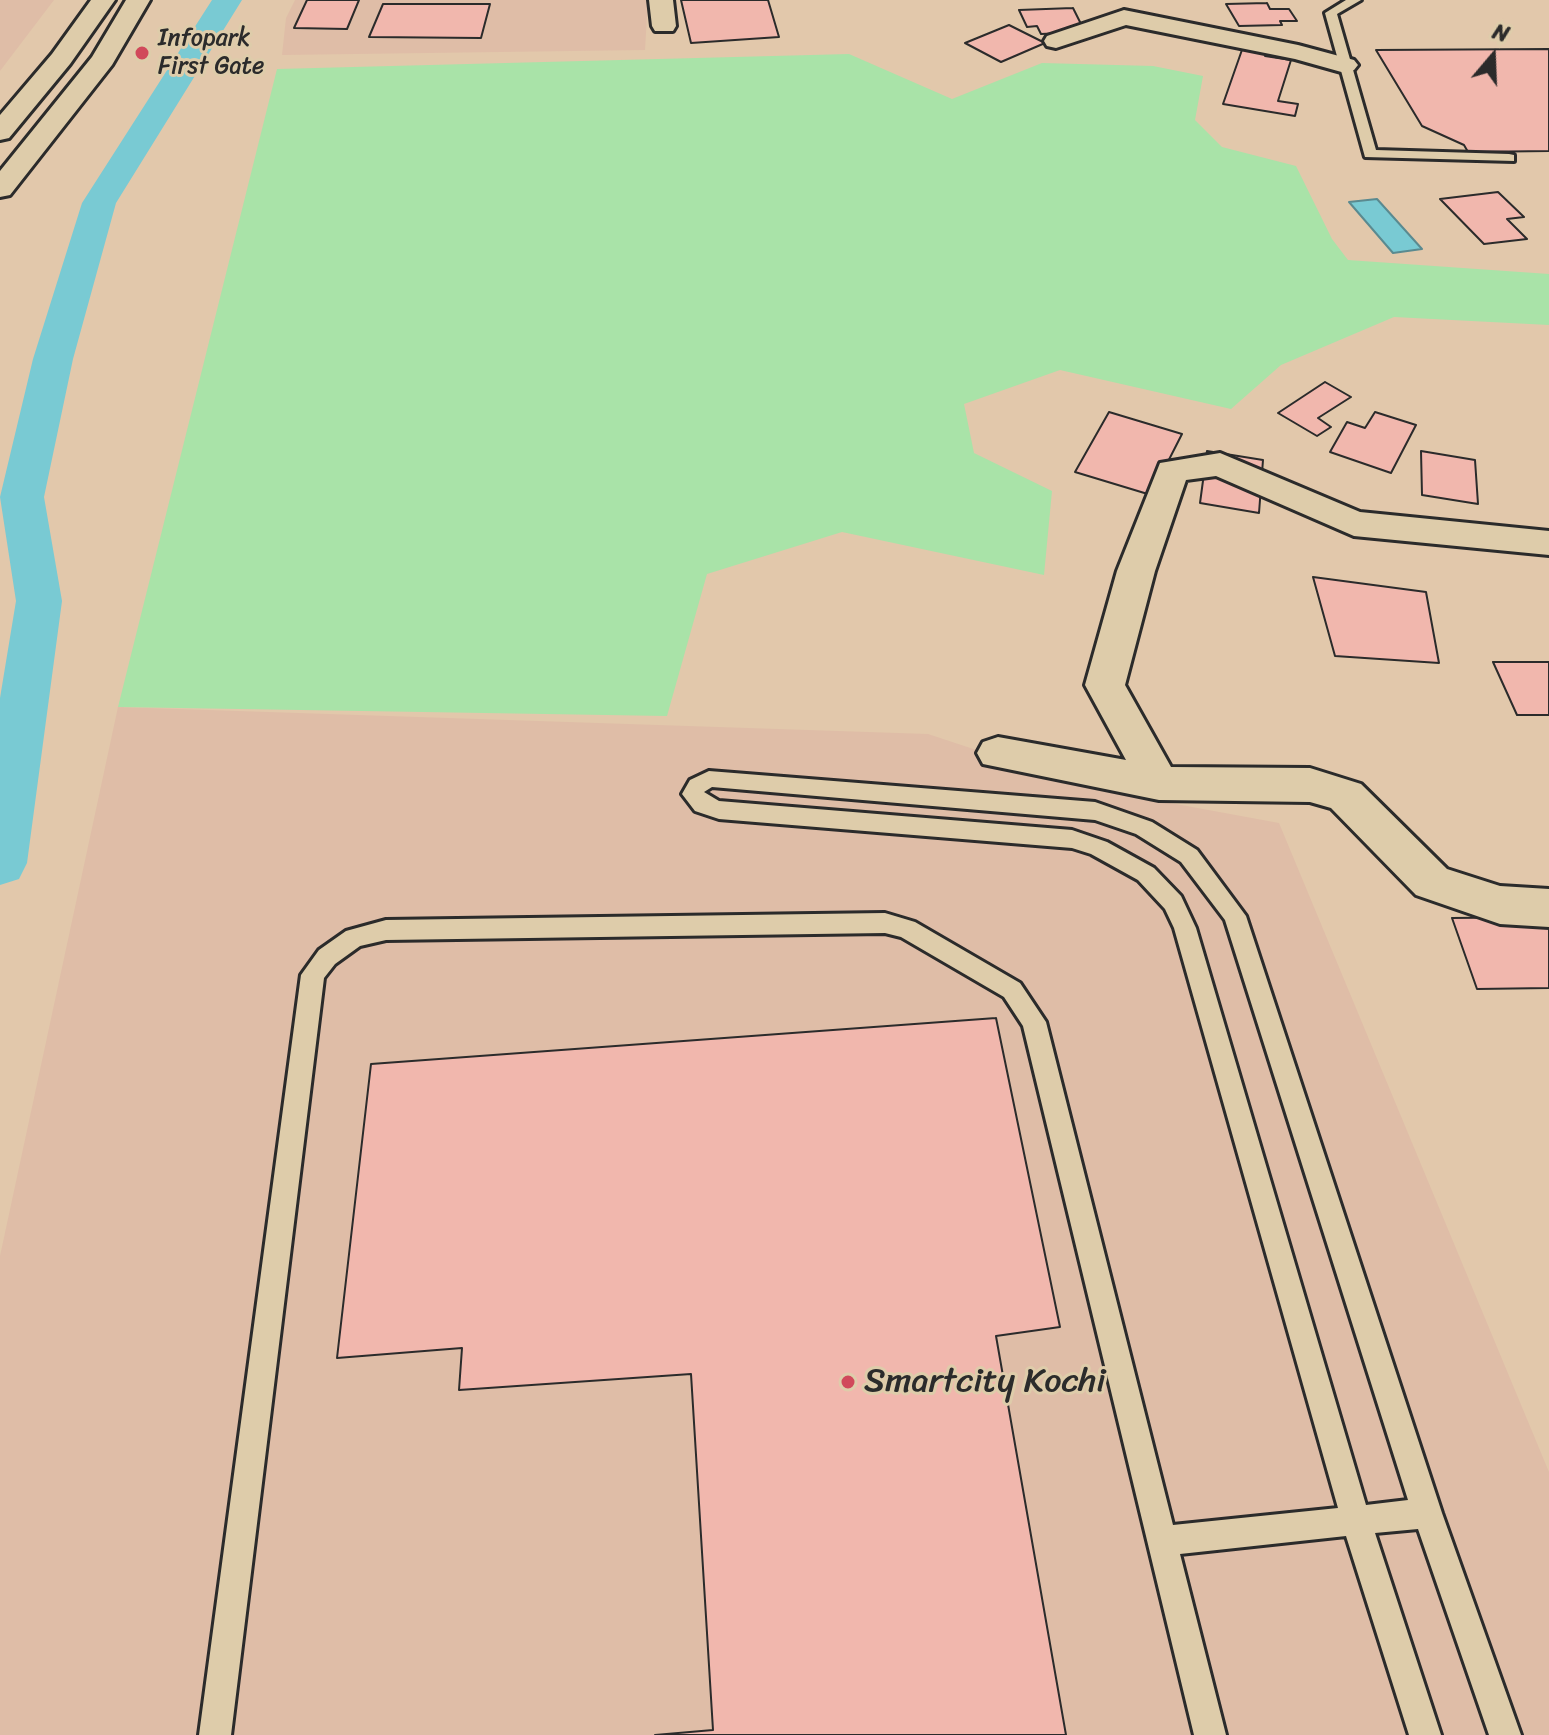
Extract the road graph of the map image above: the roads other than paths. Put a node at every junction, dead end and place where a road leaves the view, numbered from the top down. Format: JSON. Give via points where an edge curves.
{"nodes":[{"id":1,"x":103,"y":0,"type":"edge"},
{"id":2,"x":138,"y":0,"type":"edge"},
{"id":3,"x":661,"y":0,"type":"edge"},
{"id":4,"x":1355,"y":0,"type":"edge"},
{"id":5,"x":664,"y":26,"type":"dead end"},
{"id":6,"x":1056,"y":41,"type":"dead end"},
{"id":7,"x":1345,"y":65,"type":"junction"},
{"id":8,"x":0,"y":134,"type":"edge"},
{"id":9,"x":41,"y":138,"type":"junction"},
{"id":10,"x":1509,"y":158,"type":"dead end"},
{"id":11,"x":0,"y":189,"type":"edge"},
{"id":12,"x":1549,"y":543,"type":"edge"},
{"id":13,"x":998,"y":753,"type":"dead end"},
{"id":14,"x":1159,"y":783,"type":"junction"},
{"id":15,"x":1549,"y":908,"type":"edge"},
{"id":16,"x":1427,"y":1513,"type":"junction"},
{"id":17,"x":1356,"y":1520,"type":"junction"},
{"id":18,"x":1164,"y":1541,"type":"junction"},
{"id":19,"x":215,"y":1735,"type":"edge"},
{"id":20,"x":1210,"y":1735,"type":"edge"},
{"id":21,"x":1425,"y":1735,"type":"edge"},
{"id":22,"x":1505,"y":1735,"type":"edge"}],
"edges":[{"from":1,"to":8,"type":"street"},
{"from":2,"to":9,"type":"street","via":[[103,60]]},
{"from":3,"to":5,"type":"street"},
{"from":4,"to":7,"type":"lane","via":[[1331,13]]},
{"from":6,"to":7,"type":"street","via":[[1124,17]]},
{"from":7,"to":10,"type":"lane","via":[[1370,154]]},
{"from":8,"to":9,"type":"street"},
{"from":9,"to":11,"type":"street"},
{"from":12,"to":14,"type":"street","via":[[1354,524],[1220,464],[1172,471],[1136,571],[1105,685]]},
{"from":13,"to":14,"type":"street"},
{"from":14,"to":15,"type":"street","via":[[1310,785],[1346,796],[1432,882],[1500,905]]},
{"from":16,"to":17,"type":"lane"},
{"from":16,"to":17,"type":"lane","via":[[1235,916],[1189,856],[1144,828],[1095,811],[725,779],[697,786],[693,794],[703,805],[719,810],[1072,839],[1146,874],[1173,903],[1185,928]]},
{"from":16,"to":22,"type":"lane"},
{"from":17,"to":18,"type":"lane"},
{"from":17,"to":21,"type":"lane"},
{"from":18,"to":19,"type":"lane","via":[[1044,1053],[1034,1022],[1012,990],[907,929],[885,923],[386,930],[354,938],[313,975]]},
{"from":18,"to":20,"type":"lane"}]}
